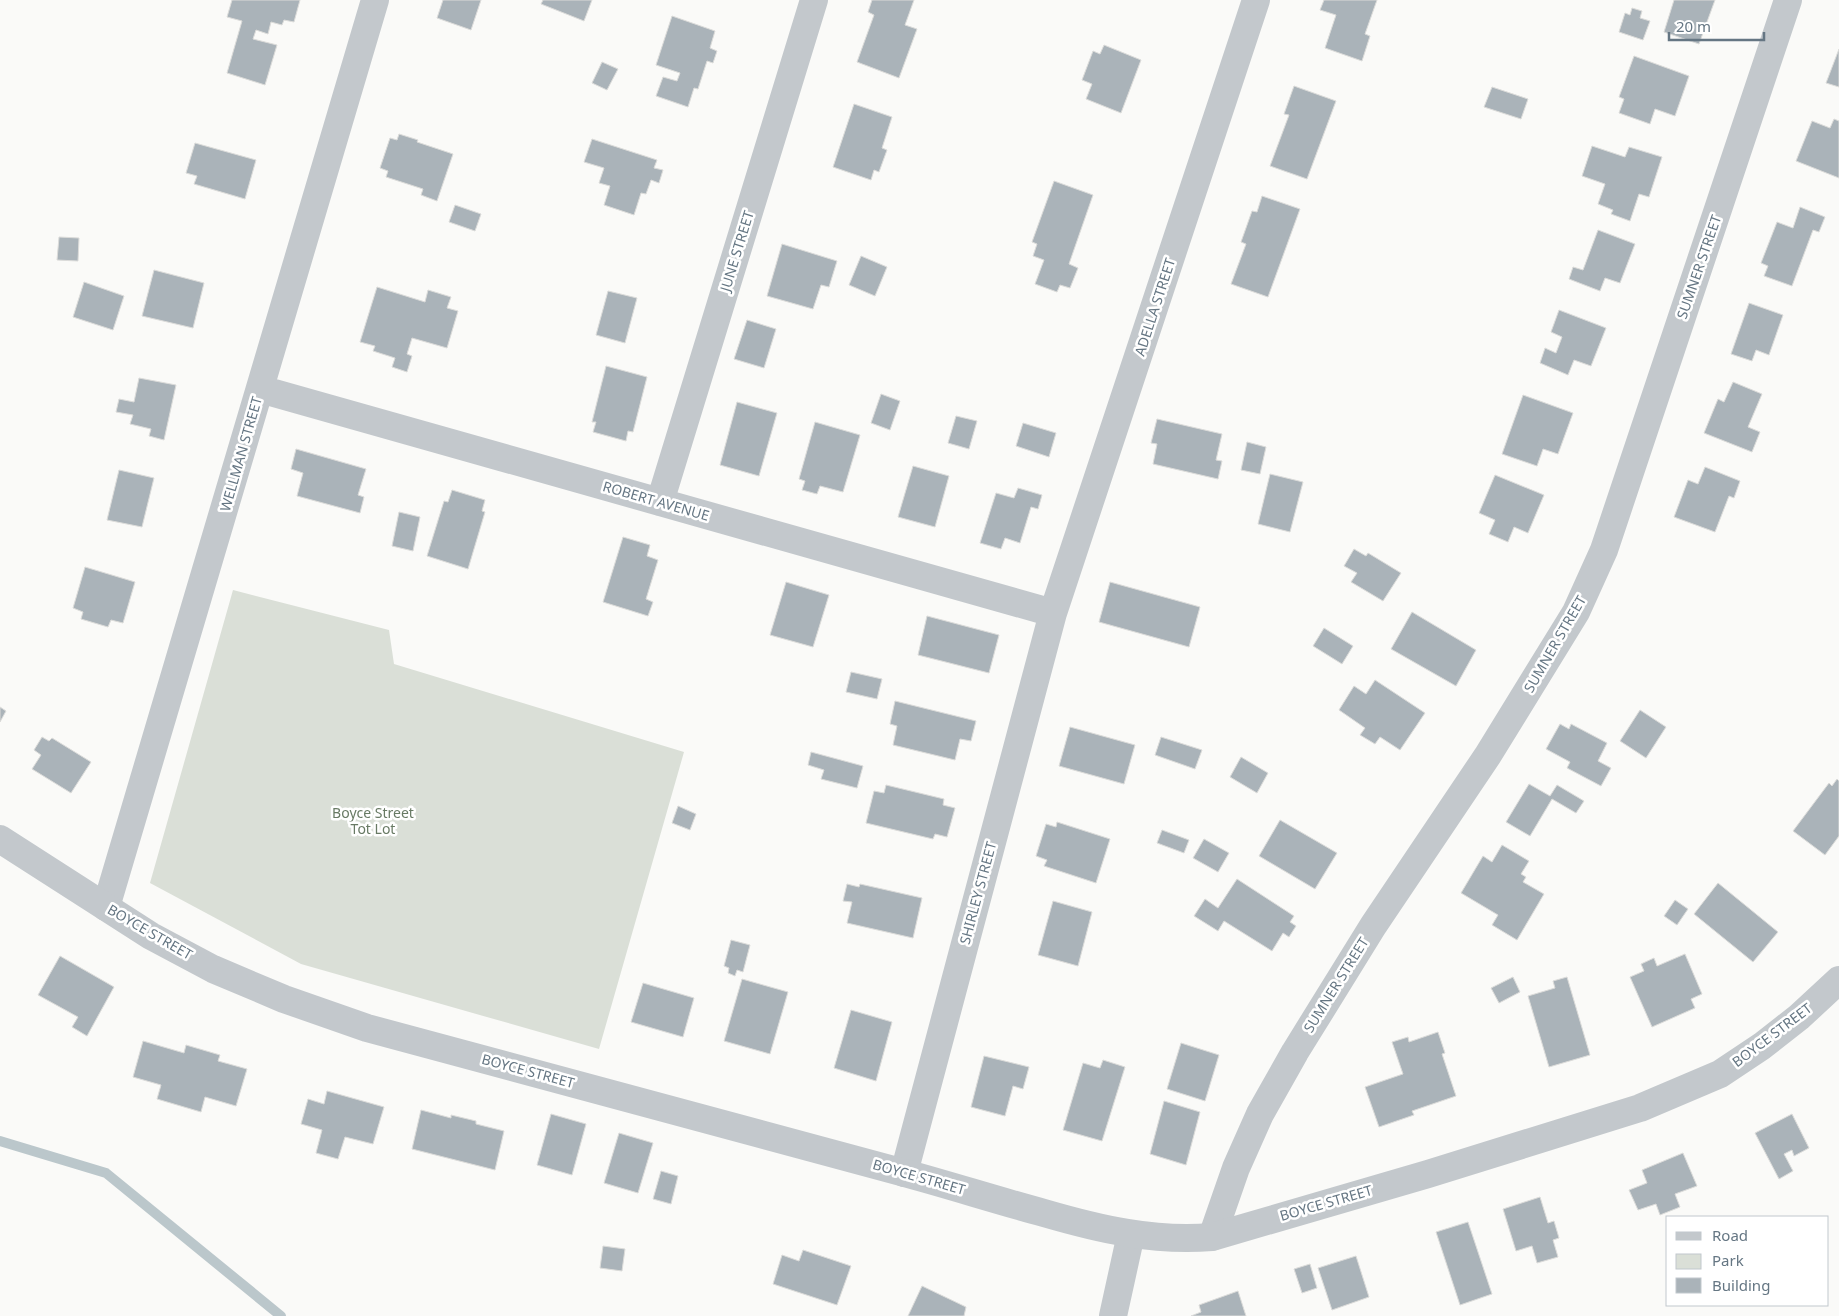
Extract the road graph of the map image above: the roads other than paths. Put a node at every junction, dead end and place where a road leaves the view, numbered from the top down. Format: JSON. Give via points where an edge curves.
{"nodes":[{"id":1,"x":375,"y":0,"type":"edge"},
{"id":2,"x":814,"y":0,"type":"edge"},
{"id":3,"x":1256,"y":0,"type":"edge"},
{"id":4,"x":1788,"y":0,"type":"edge"},
{"id":5,"x":260,"y":389,"type":"junction"},
{"id":6,"x":660,"y":502,"type":"junction"},
{"id":7,"x":1053,"y":614,"type":"junction"},
{"id":8,"x":0,"y":839,"type":"edge"},
{"id":9,"x":106,"y":907,"type":"junction"},
{"id":10,"x":1839,"y":980,"type":"edge"},
{"id":11,"x":904,"y":1172,"type":"junction"},
{"id":12,"x":1131,"y":1234,"type":"junction"},
{"id":13,"x":1212,"y":1237,"type":"junction"},
{"id":14,"x":1114,"y":1316,"type":"edge"}],
"edges":[{"from":1,"to":5,"type":"street","name":"WELLMAN STREET"},
{"from":2,"to":6,"type":"street","name":"JUNE STREET"},
{"from":3,"to":7,"type":"street","name":"ADELLA STREET"},
{"from":4,"to":13,"type":"street","name":"SUMNER STREET","via":[[1604,550],[1576,612],[1488,755],[1373,926],[1294,1052],[1260,1114],[1236,1168]]},
{"from":5,"to":6,"type":"street","name":"ROBERT AVENUE"},
{"from":5,"to":9,"type":"street","name":"WELLMAN STREET"},
{"from":6,"to":7,"type":"street","name":"ROBERT AVENUE"},
{"from":7,"to":11,"type":"street","name":"SHIRLEY STREET"},
{"from":8,"to":9,"type":"street","name":"BOYCE STREET"},
{"from":9,"to":11,"type":"street","name":"BOYCE STREET","via":[[151,936],[213,969],[284,1000],[367,1028]]},
{"from":10,"to":13,"type":"street","name":"BOYCE STREET","via":[[1770,1040],[1720,1074],[1640,1108]]},
{"from":11,"to":12,"type":"street","name":"BOYCE STREET","via":[[1077,1222]]},
{"from":12,"to":13,"type":"street","name":"BOYCE STREET","via":[[1186,1239]]},
{"from":12,"to":14,"type":"street"}]}
